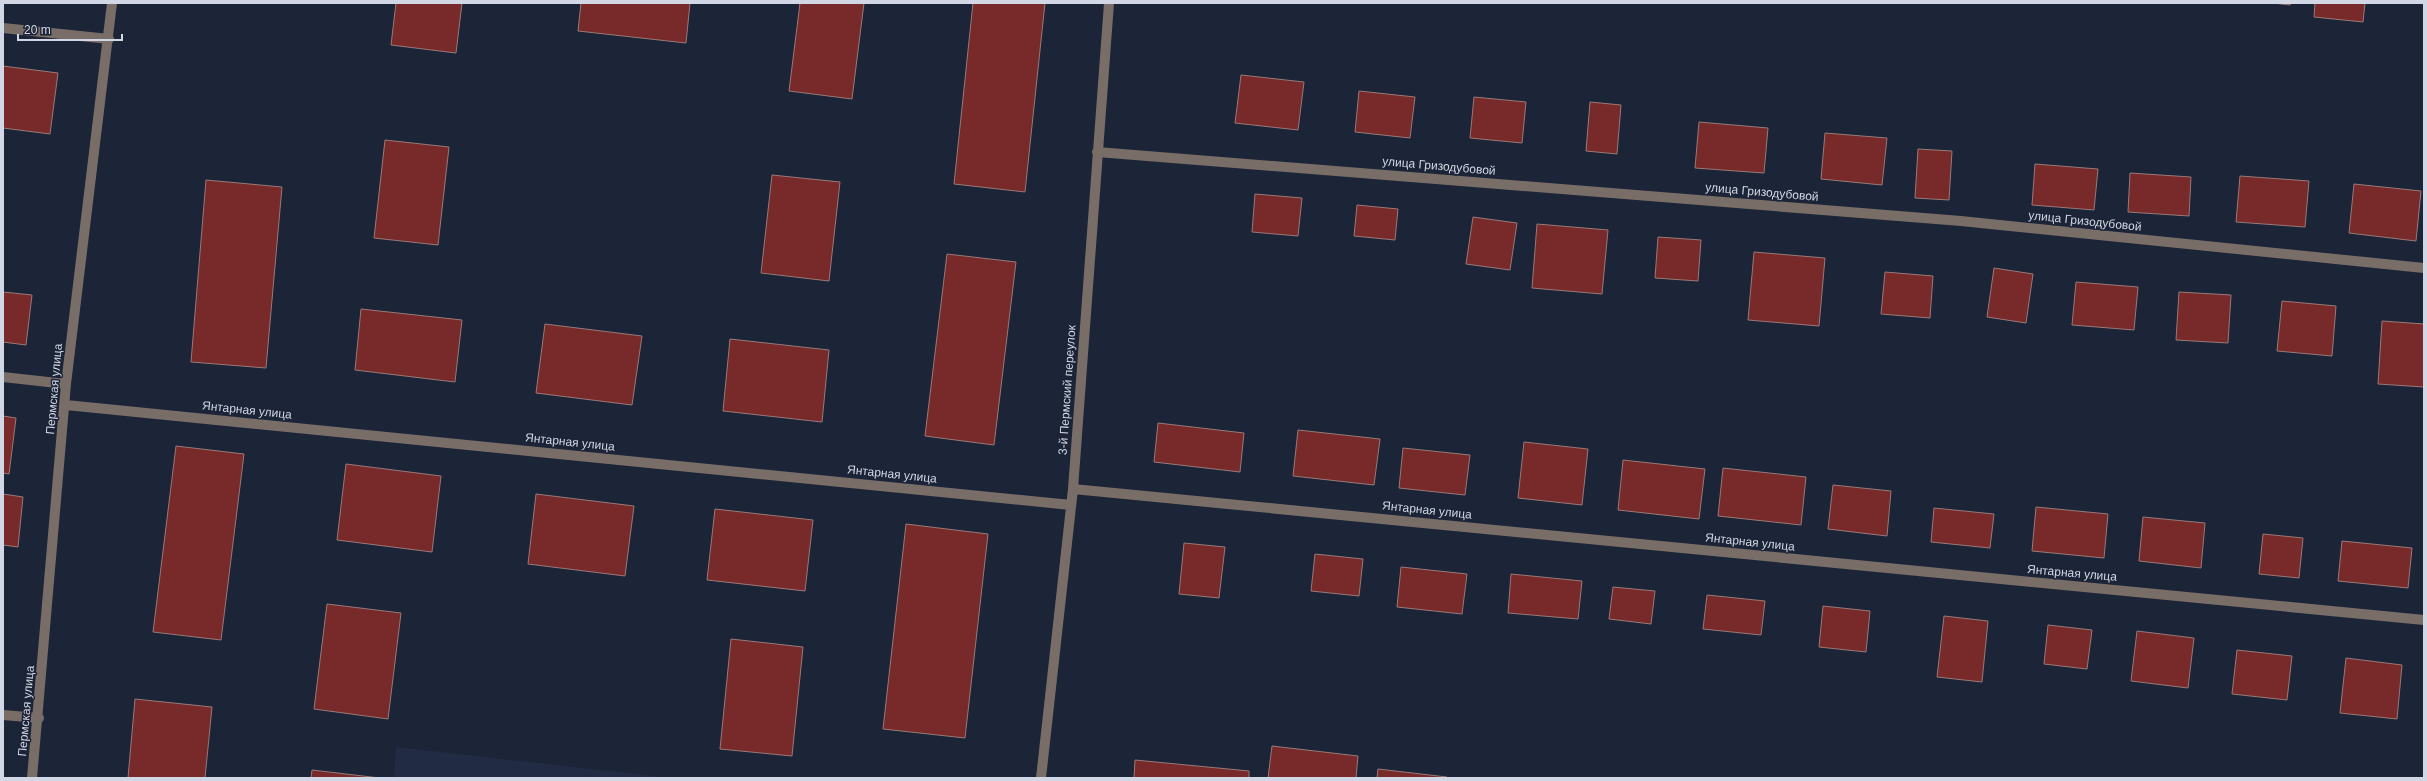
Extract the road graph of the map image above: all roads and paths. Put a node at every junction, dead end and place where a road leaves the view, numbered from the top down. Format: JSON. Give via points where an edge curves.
{"nodes":[{"id":1,"x":112,"y":3,"type":"edge"},
{"id":2,"x":1110,"y":3,"type":"edge"},
{"id":3,"x":3,"y":28,"type":"edge"},
{"id":4,"x":109,"y":39,"type":"junction"},
{"id":5,"x":1097,"y":152,"type":"junction"},
{"id":6,"x":2424,"y":268,"type":"edge"},
{"id":7,"x":3,"y":377,"type":"edge"},
{"id":8,"x":66,"y":384,"type":"junction"},
{"id":9,"x":66,"y":405,"type":"junction"},
{"id":10,"x":1073,"y":489,"type":"junction"},
{"id":11,"x":1071,"y":505,"type":"junction"},
{"id":12,"x":2424,"y":620,"type":"edge"},
{"id":13,"x":3,"y":715,"type":"edge"},
{"id":14,"x":39,"y":718,"type":"junction"},
{"id":15,"x":32,"y":778,"type":"edge"},
{"id":16,"x":1041,"y":778,"type":"edge"}],
"edges":[{"from":1,"to":4,"type":"street","name":"Пермская улица"},
{"from":2,"to":5,"type":"street","name":"3-й Пермский переулок"},
{"from":3,"to":4,"type":"street"},
{"from":4,"to":8,"type":"street","name":"Пермская улица"},
{"from":5,"to":6,"type":"street","name":"улица Гризодубовой","via":[[1953,220]]},
{"from":5,"to":10,"type":"street","name":"3-й Пермский переулок"},
{"from":7,"to":8,"type":"street"},
{"from":8,"to":9,"type":"street","name":"Пермская улица"},
{"from":9,"to":11,"type":"street","name":"Янтарная улица"},
{"from":9,"to":14,"type":"street","name":"Пермская улица"},
{"from":10,"to":11,"type":"street","name":"3-й Пермский переулок"},
{"from":10,"to":12,"type":"street","name":"Янтарная улица"},
{"from":11,"to":16,"type":"street","name":"3-й Пермский переулок"},
{"from":13,"to":14,"type":"street"},
{"from":14,"to":15,"type":"street","name":"Пермская улица"}]}
